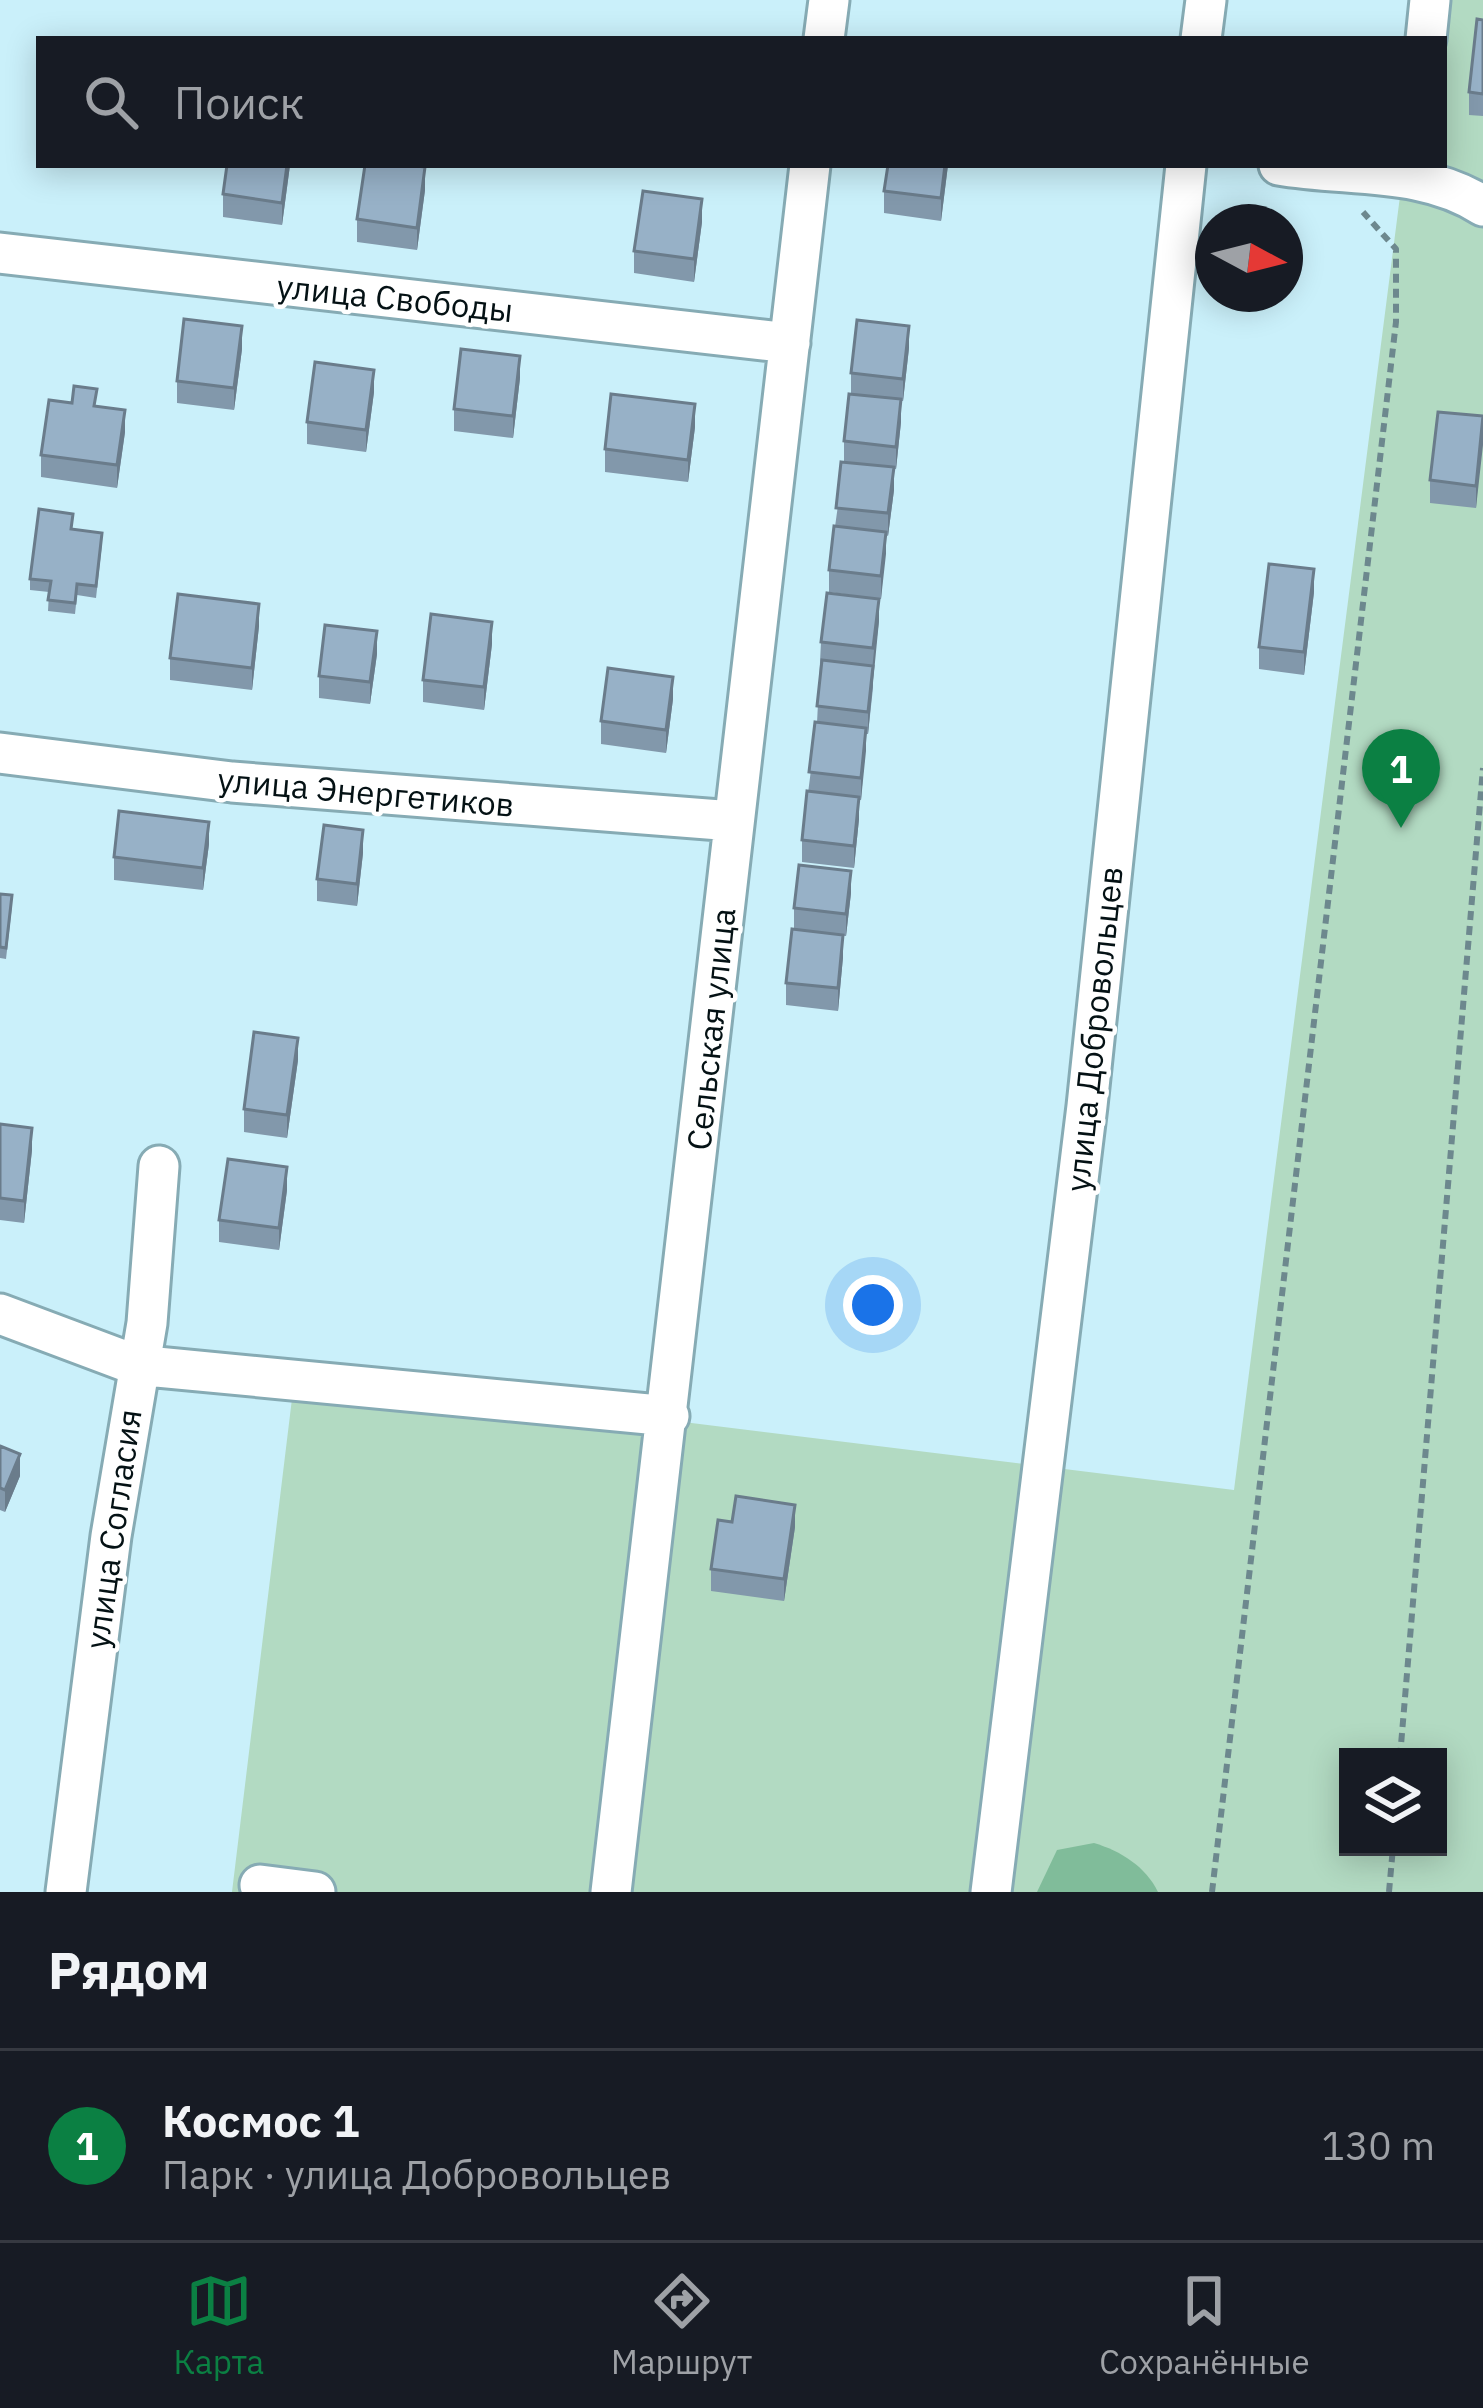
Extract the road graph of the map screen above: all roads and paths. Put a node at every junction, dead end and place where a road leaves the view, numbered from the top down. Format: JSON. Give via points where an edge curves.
{"nodes":[{"id":1,"x":829,"y":0,"type":"edge"},
{"id":2,"x":1206,"y":0,"type":"edge"},
{"id":3,"x":1430,"y":0,"type":"edge"},
{"id":4,"x":824,"y":36,"type":"edge"},
{"id":5,"x":1201,"y":36,"type":"edge"},
{"id":6,"x":1426,"y":36,"type":"edge"},
{"id":7,"x":810,"y":168,"type":"edge"},
{"id":8,"x":1186,"y":168,"type":"edge"},
{"id":9,"x":1298,"y":168,"type":"edge"},
{"id":10,"x":1412,"y":171,"type":"edge"},
{"id":11,"x":1329,"y":173,"type":"junction"},
{"id":12,"x":1483,"y":206,"type":"edge"},
{"id":13,"x":0,"y":253,"type":"edge"},
{"id":14,"x":790,"y":343,"type":"junction"},
{"id":15,"x":0,"y":753,"type":"edge"},
{"id":16,"x":1483,"y":767,"type":"edge"},
{"id":17,"x":733,"y":821,"type":"junction"},
{"id":18,"x":159,"y":1166,"type":"dead end"},
{"id":19,"x":0,"y":1314,"type":"edge"},
{"id":20,"x":136,"y":1365,"type":"junction"},
{"id":21,"x":669,"y":1416,"type":"junction"},
{"id":22,"x":1401,"y":1748,"type":"edge"},
{"id":23,"x":1392,"y":1856,"type":"edge"},
{"id":24,"x":260,"y":1885,"type":"dead end"},
{"id":25,"x":65,"y":1892,"type":"edge"},
{"id":26,"x":315,"y":1892,"type":"edge"},
{"id":27,"x":611,"y":1892,"type":"edge"},
{"id":28,"x":991,"y":1892,"type":"edge"},
{"id":29,"x":1212,"y":1892,"type":"edge"},
{"id":30,"x":1389,"y":1892,"type":"edge"}],
"edges":[{"from":1,"to":4,"type":"street"},
{"from":2,"to":5,"type":"street"},
{"from":3,"to":6,"type":"street"},
{"from":7,"to":14,"type":"street","name":"Сельская улица"},
{"from":8,"to":28,"type":"street","name":"улица Добровольцев","via":[[1087,1106]]},
{"from":9,"to":11,"type":"street"},
{"from":10,"to":11,"type":"street"},
{"from":10,"to":12,"type":"street"},
{"from":11,"to":29,"type":"path","via":[[1396,249],[1396,322]]},
{"from":13,"to":14,"type":"street","name":"улица Свободы"},
{"from":14,"to":17,"type":"street","name":"Сельская улица"},
{"from":15,"to":17,"type":"street","name":"улица Энергетиков","via":[[232,782]]},
{"from":16,"to":22,"type":"path"},
{"from":17,"to":21,"type":"street","name":"Сельская улица"},
{"from":18,"to":20,"type":"street","name":"улица Согласия","via":[[147,1323]]},
{"from":19,"to":20,"type":"street"},
{"from":20,"to":21,"type":"street"},
{"from":20,"to":25,"type":"street","name":"улица Согласия"},
{"from":21,"to":27,"type":"street","name":"Сельская улица"},
{"from":23,"to":30,"type":"path"},
{"from":24,"to":26,"type":"street"}]}
